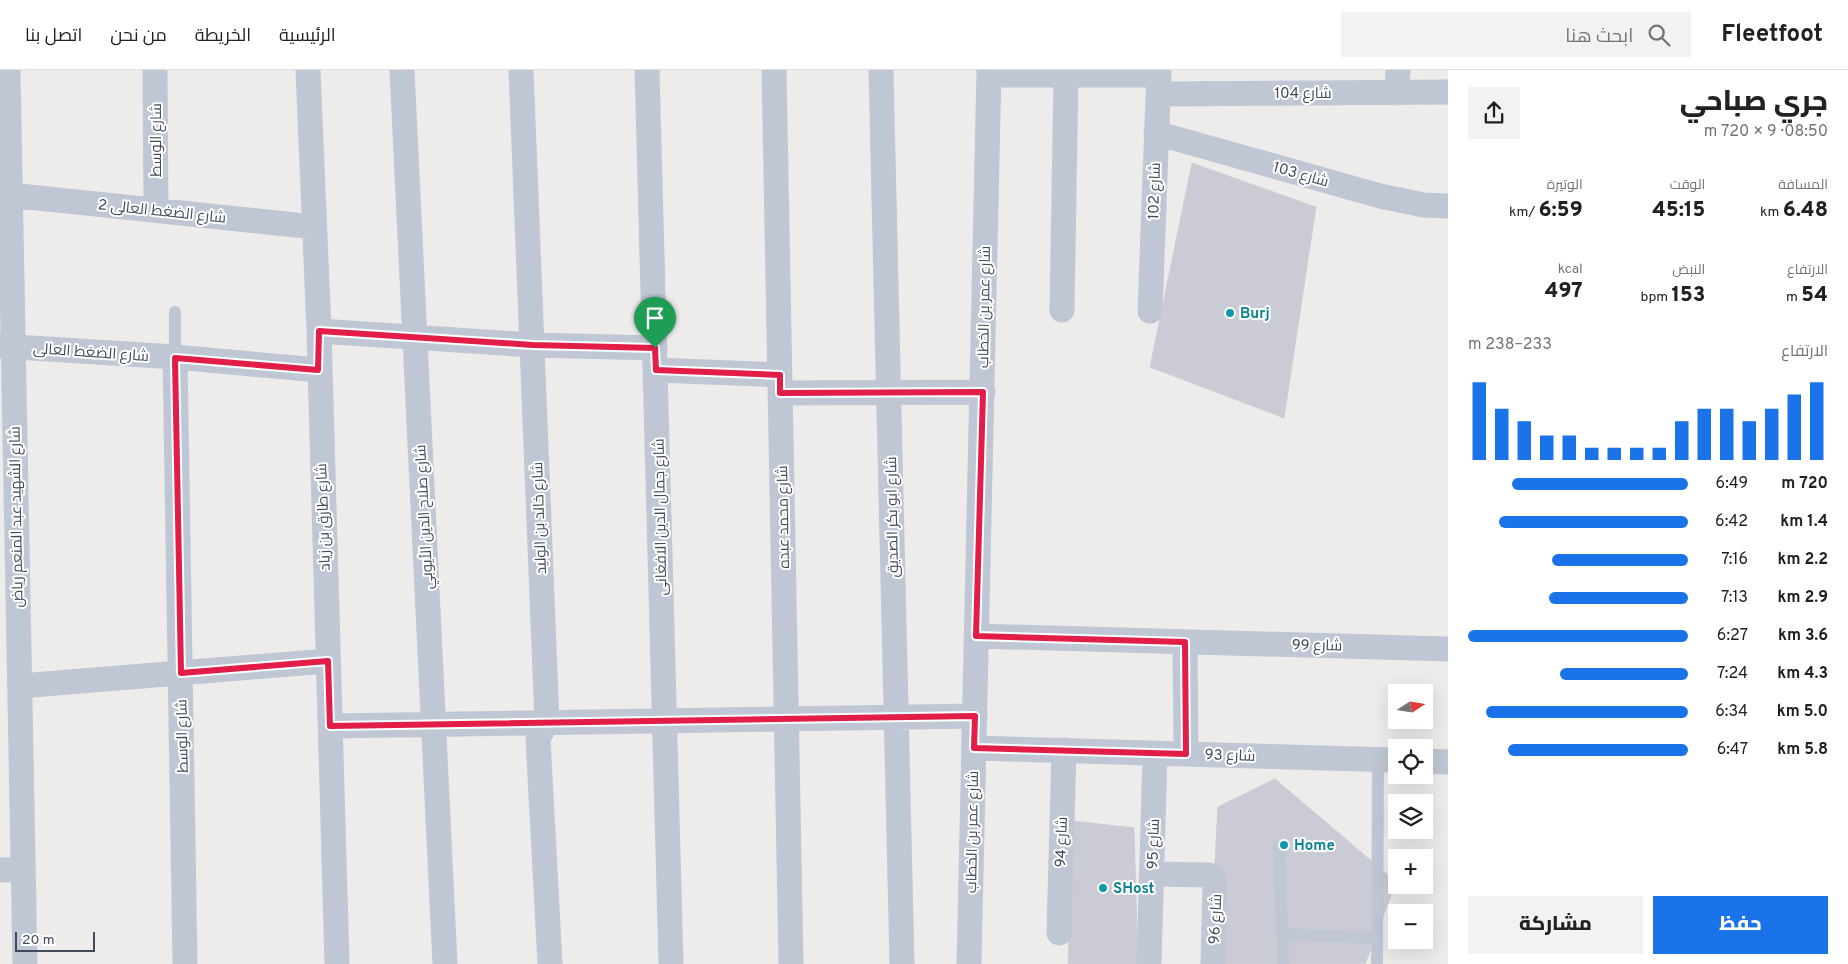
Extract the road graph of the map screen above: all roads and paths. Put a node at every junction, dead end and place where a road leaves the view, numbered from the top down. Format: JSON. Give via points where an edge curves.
{"nodes":[{"id":1,"x":8,"y":70,"type":"edge"},
{"id":2,"x":155,"y":70,"type":"edge"},
{"id":3,"x":308,"y":70,"type":"edge"},
{"id":4,"x":402,"y":70,"type":"edge"},
{"id":5,"x":521,"y":70,"type":"edge"},
{"id":6,"x":647,"y":70,"type":"edge"},
{"id":7,"x":774,"y":70,"type":"edge"},
{"id":8,"x":881,"y":70,"type":"edge"},
{"id":9,"x":989,"y":73,"type":"edge"},
{"id":10,"x":1066,"y":75,"type":"junction"},
{"id":11,"x":1158,"y":80,"type":"edge"},
{"id":12,"x":1398,"y":81,"type":"edge"},
{"id":13,"x":1448,"y":92,"type":"edge"},
{"id":14,"x":1156,"y":134,"type":"junction"},
{"id":15,"x":4,"y":158,"type":"edge"},
{"id":16,"x":10,"y":195,"type":"junction"},
{"id":17,"x":1448,"y":206,"type":"edge"},
{"id":18,"x":156,"y":210,"type":"junction"},
{"id":19,"x":314,"y":226,"type":"junction"},
{"id":20,"x":5,"y":260,"type":"edge"},
{"id":21,"x":1062,"y":310,"type":"dead end"},
{"id":22,"x":1150,"y":311,"type":"dead end"},
{"id":23,"x":175,"y":312,"type":"dead end"},
{"id":24,"x":319,"y":331,"type":"junction"},
{"id":25,"x":415,"y":338,"type":"junction"},
{"id":26,"x":533,"y":345,"type":"junction"},
{"id":27,"x":6,"y":346,"type":"edge"},
{"id":28,"x":175,"y":358,"type":"junction"},
{"id":29,"x":656,"y":359,"type":"junction"},
{"id":30,"x":318,"y":370,"type":"junction"},
{"id":31,"x":780,"y":384,"type":"junction"},
{"id":32,"x":889,"y":392,"type":"junction"},
{"id":33,"x":983,"y":392,"type":"junction"},
{"id":34,"x":8,"y":514,"type":"edge"},
{"id":35,"x":976,"y":636,"type":"junction"},
{"id":36,"x":1185,"y":642,"type":"junction"},
{"id":37,"x":1448,"y":648,"type":"edge"},
{"id":38,"x":328,"y":661,"type":"junction"},
{"id":39,"x":181,"y":673,"type":"junction"},
{"id":40,"x":20,"y":686,"type":"junction"},
{"id":41,"x":975,"y":716,"type":"junction"},
{"id":42,"x":896,"y":717,"type":"junction"},
{"id":43,"x":786,"y":719,"type":"junction"},
{"id":44,"x":665,"y":720,"type":"junction"},
{"id":45,"x":547,"y":722,"type":"junction"},
{"id":46,"x":433,"y":724,"type":"junction"},
{"id":47,"x":330,"y":726,"type":"junction"},
{"id":48,"x":974,"y":748,"type":"junction"},
{"id":49,"x":1064,"y":750,"type":"junction"},
{"id":50,"x":1155,"y":753,"type":"junction"},
{"id":51,"x":1186,"y":754,"type":"junction"},
{"id":52,"x":1387,"y":760,"type":"edge"},
{"id":53,"x":1433,"y":761,"type":"edge"},
{"id":54,"x":1448,"y":762,"type":"edge"},
{"id":55,"x":1279,"y":847,"type":"dead end"},
{"id":56,"x":12,"y":870,"type":"edge"},
{"id":57,"x":1152,"y":874,"type":"junction"},
{"id":58,"x":1059,"y":933,"type":"dead end"},
{"id":59,"x":1282,"y":934,"type":"junction"},
{"id":60,"x":1377,"y":938,"type":"junction"},
{"id":61,"x":1283,"y":962,"type":"dead end"},
{"id":62,"x":26,"y":964,"type":"edge"},
{"id":63,"x":185,"y":964,"type":"edge"},
{"id":64,"x":337,"y":964,"type":"edge"},
{"id":65,"x":445,"y":964,"type":"edge"},
{"id":66,"x":550,"y":964,"type":"edge"},
{"id":67,"x":671,"y":964,"type":"edge"},
{"id":68,"x":791,"y":964,"type":"edge"},
{"id":69,"x":902,"y":964,"type":"edge"},
{"id":70,"x":969,"y":964,"type":"edge"},
{"id":71,"x":1149,"y":964,"type":"edge"},
{"id":72,"x":1213,"y":964,"type":"edge"},
{"id":73,"x":1377,"y":964,"type":"edge"}],
"edges":[{"from":1,"to":15,"type":"street","name":"شارع الشهيد عبد المنعم رياض"},
{"from":2,"to":18,"type":"street","name":"شارع الوسط"},
{"from":3,"to":19,"type":"street","name":"شارع طارق بن زياد"},
{"from":4,"to":25,"type":"street","name":"شارع صلاح الدين الأيوبي"},
{"from":5,"to":26,"type":"street","name":"شارع خالد بن الوليد"},
{"from":6,"to":29,"type":"street","name":"شارع جمال الدين الافغانى"},
{"from":7,"to":31,"type":"street","name":"شارع محمد عبده"},
{"from":8,"to":32,"type":"street","name":"شارع ابو بكر الصديق"},
{"from":9,"to":10,"type":"street","name":"شارع 104"},
{"from":9,"to":33,"type":"street","name":"شارع عمر بن الخطاب"},
{"from":10,"to":11,"type":"street","name":"شارع 104"},
{"from":10,"to":21,"type":"street"},
{"from":11,"to":12,"type":"street","name":"شارع 104"},
{"from":11,"to":14,"type":"street","name":"شارع 102"},
{"from":12,"to":13,"type":"street","name":"شارع 104"},
{"from":14,"to":17,"type":"street","name":"شارع 103","via":[[1380,196],[1424,205]]},
{"from":14,"to":22,"type":"street","name":"شارع 102"},
{"from":15,"to":16,"type":"street","name":"شارع الشهيد عبد المنعم رياض"},
{"from":16,"to":18,"type":"street","name":"شارع الضغط العالى 2"},
{"from":16,"to":20,"type":"street","name":"شارع الشهيد عبد المنعم رياض"},
{"from":18,"to":19,"type":"street","name":"شارع الضغط العالى 2"},
{"from":19,"to":24,"type":"street","name":"شارع طارق بن زياد"},
{"from":20,"to":27,"type":"street","name":"شارع الشهيد عبد المنعم رياض"},
{"from":23,"to":28,"type":"lane"},
{"from":24,"to":25,"type":"street"},
{"from":24,"to":30,"type":"street","name":"شارع طارق بن زياد"},
{"from":25,"to":26,"type":"street"},
{"from":25,"to":46,"type":"street","name":"شارع صلاح الدين الأيوبي"},
{"from":26,"to":29,"type":"street"},
{"from":26,"to":45,"type":"street","name":"شارع خالد بن الوليد"},
{"from":27,"to":28,"type":"street","name":"شارع الضغط العالى"},
{"from":27,"to":34,"type":"street","name":"شارع الشهيد عبد المنعم رياض"},
{"from":28,"to":30,"type":"street","name":"شارع الضغط العالى"},
{"from":28,"to":39,"type":"street","name":"شارع الوسط"},
{"from":29,"to":31,"type":"street"},
{"from":29,"to":44,"type":"street","name":"شارع جمال الدين الافغانى"},
{"from":30,"to":38,"type":"street","name":"شارع طارق بن زياد"},
{"from":31,"to":32,"type":"street"},
{"from":31,"to":43,"type":"street","name":"شارع محمد عبده"},
{"from":32,"to":33,"type":"street"},
{"from":32,"to":42,"type":"street","name":"شارع ابو بكر الصديق"},
{"from":33,"to":35,"type":"street","name":"شارع عمر بن الخطاب"},
{"from":34,"to":40,"type":"street","name":"شارع الشهيد عبد المنعم رياض"},
{"from":35,"to":36,"type":"street","name":"شارع 99"},
{"from":35,"to":41,"type":"street","name":"شارع عمر بن الخطاب"},
{"from":36,"to":37,"type":"street","name":"شارع 99"},
{"from":36,"to":51,"type":"street"},
{"from":38,"to":39,"type":"street"},
{"from":38,"to":47,"type":"street","name":"شارع طارق بن زياد"},
{"from":39,"to":40,"type":"street"},
{"from":39,"to":63,"type":"street","name":"شارع الوسط"},
{"from":40,"to":56,"type":"street","name":"شارع الشهيد عبد المنعم رياض"},
{"from":41,"to":42,"type":"street"},
{"from":41,"to":48,"type":"street","name":"شارع عمر بن الخطاب"},
{"from":42,"to":43,"type":"street"},
{"from":42,"to":69,"type":"street","name":"شارع ابو بكر الصديق"},
{"from":43,"to":44,"type":"street"},
{"from":43,"to":68,"type":"street","name":"شارع محمد عبده"},
{"from":44,"to":45,"type":"street"},
{"from":44,"to":67,"type":"street","name":"شارع جمال الدين الافغانى"},
{"from":45,"to":46,"type":"street"},
{"from":45,"to":66,"type":"street","name":"شارع خالد بن الوليد","via":[[538,739]]},
{"from":46,"to":47,"type":"street"},
{"from":46,"to":65,"type":"street","name":"شارع صلاح الدين الأيوبي"},
{"from":47,"to":64,"type":"street","name":"شارع طارق بن زياد"},
{"from":48,"to":49,"type":"street","name":"شارع 93"},
{"from":48,"to":70,"type":"street","name":"شارع عمر بن الخطاب"},
{"from":49,"to":50,"type":"street","name":"شارع 93"},
{"from":49,"to":58,"type":"street","name":"شارع 94"},
{"from":50,"to":51,"type":"street","name":"شارع 93"},
{"from":50,"to":57,"type":"street","name":"شارع 95"},
{"from":51,"to":52,"type":"street","name":"شارع 93"},
{"from":52,"to":60,"type":"lane"},
{"from":53,"to":54,"type":"street"},
{"from":55,"to":59,"type":"lane"},
{"from":56,"to":62,"type":"street","name":"شارع الشهيد عبد المنعم رياض"},
{"from":57,"to":71,"type":"street","name":"شارع 95"},
{"from":57,"to":72,"type":"street","name":"شارع 96","via":[[1209,875],[1215,880]]},
{"from":59,"to":60,"type":"lane"},
{"from":59,"to":61,"type":"lane"},
{"from":60,"to":73,"type":"lane"}]}
